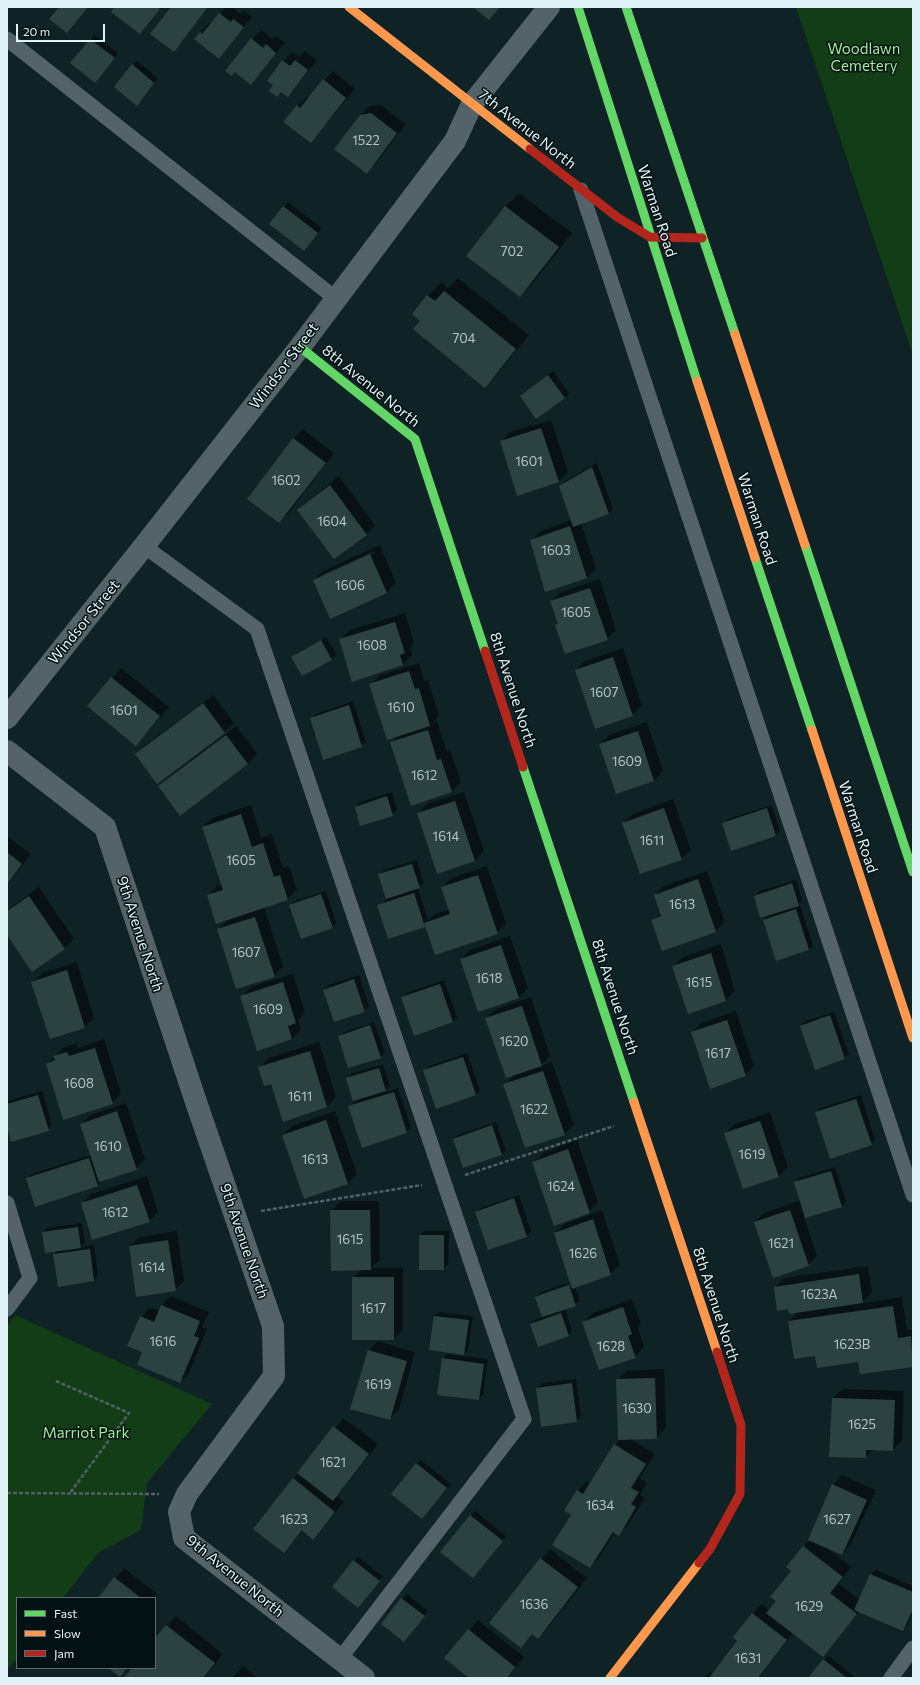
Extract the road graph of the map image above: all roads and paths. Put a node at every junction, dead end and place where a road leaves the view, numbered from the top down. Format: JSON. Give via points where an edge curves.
{"nodes":[{"id":1,"x":349,"y":7,"type":"edge"},
{"id":2,"x":549,"y":7,"type":"edge"},
{"id":3,"x":578,"y":7,"type":"edge"},
{"id":4,"x":626,"y":7,"type":"edge"},
{"id":5,"x":7,"y":39,"type":"edge"},
{"id":6,"x":472,"y":104,"type":"junction"},
{"id":7,"x":581,"y":190,"type":"junction"},
{"id":8,"x":650,"y":237,"type":"junction"},
{"id":9,"x":702,"y":238,"type":"junction"},
{"id":10,"x":335,"y":298,"type":"junction"},
{"id":11,"x":300,"y":347,"type":"junction"},
{"id":12,"x":144,"y":546,"type":"junction"},
{"id":13,"x":7,"y":718,"type":"edge"},
{"id":14,"x":7,"y":750,"type":"edge"},
{"id":15,"x":913,"y":872,"type":"edge"},
{"id":16,"x":913,"y":1038,"type":"edge"},
{"id":17,"x":913,"y":1195,"type":"edge"},
{"id":18,"x":7,"y":1203,"type":"edge"},
{"id":19,"x":7,"y":1309,"type":"edge"},
{"id":20,"x":56,"y":1381,"type":"dead end"},
{"id":21,"x":7,"y":1493,"type":"edge"},
{"id":22,"x":70,"y":1493,"type":"junction"},
{"id":23,"x":154,"y":1494,"type":"dead end"},
{"id":24,"x":913,"y":1648,"type":"edge"},
{"id":25,"x":340,"y":1660,"type":"junction"},
{"id":26,"x":364,"y":1678,"type":"edge"},
{"id":27,"x":610,"y":1678,"type":"edge"},
{"id":28,"x":891,"y":1678,"type":"edge"}],
"edges":[{"from":1,"to":6,"type":"main road","name":"7th Avenue North"},
{"from":2,"to":6,"type":"street","name":"Windsor Street"},
{"from":3,"to":8,"type":"main road","name":"Warman Road"},
{"from":4,"to":9,"type":"main road"},
{"from":5,"to":10,"type":"lane"},
{"from":6,"to":7,"type":"main road","name":"7th Avenue North"},
{"from":6,"to":10,"type":"street","name":"Windsor Street","via":[[455,141]]},
{"from":7,"to":8,"type":"main road","name":"7th Avenue North","via":[[617,217]]},
{"from":7,"to":17,"type":"lane"},
{"from":8,"to":9,"type":"main road"},
{"from":8,"to":16,"type":"main road","name":"Warman Road"},
{"from":9,"to":15,"type":"main road"},
{"from":10,"to":11,"type":"street","name":"Windsor Street"},
{"from":11,"to":12,"type":"street","name":"Windsor Street"},
{"from":11,"to":27,"type":"main road","name":"8th Avenue North","via":[[415,439],[741,1425],[740,1494],[710,1549]]},
{"from":12,"to":13,"type":"street","name":"Windsor Street"},
{"from":12,"to":25,"type":"lane","via":[[257,628],[524,1419]]},
{"from":14,"to":25,"type":"street","name":"9th Avenue North","via":[[105,828],[273,1326],[274,1376],[187,1494],[179,1512],[184,1538]]},
{"from":18,"to":19,"type":"lane","via":[[30,1278]]},
{"from":20,"to":22,"type":"path","via":[[129,1413]]},
{"from":21,"to":22,"type":"path"},
{"from":22,"to":23,"type":"path"},
{"from":24,"to":28,"type":"lane"},
{"from":25,"to":26,"type":"street","name":"9th Avenue North"}]}
